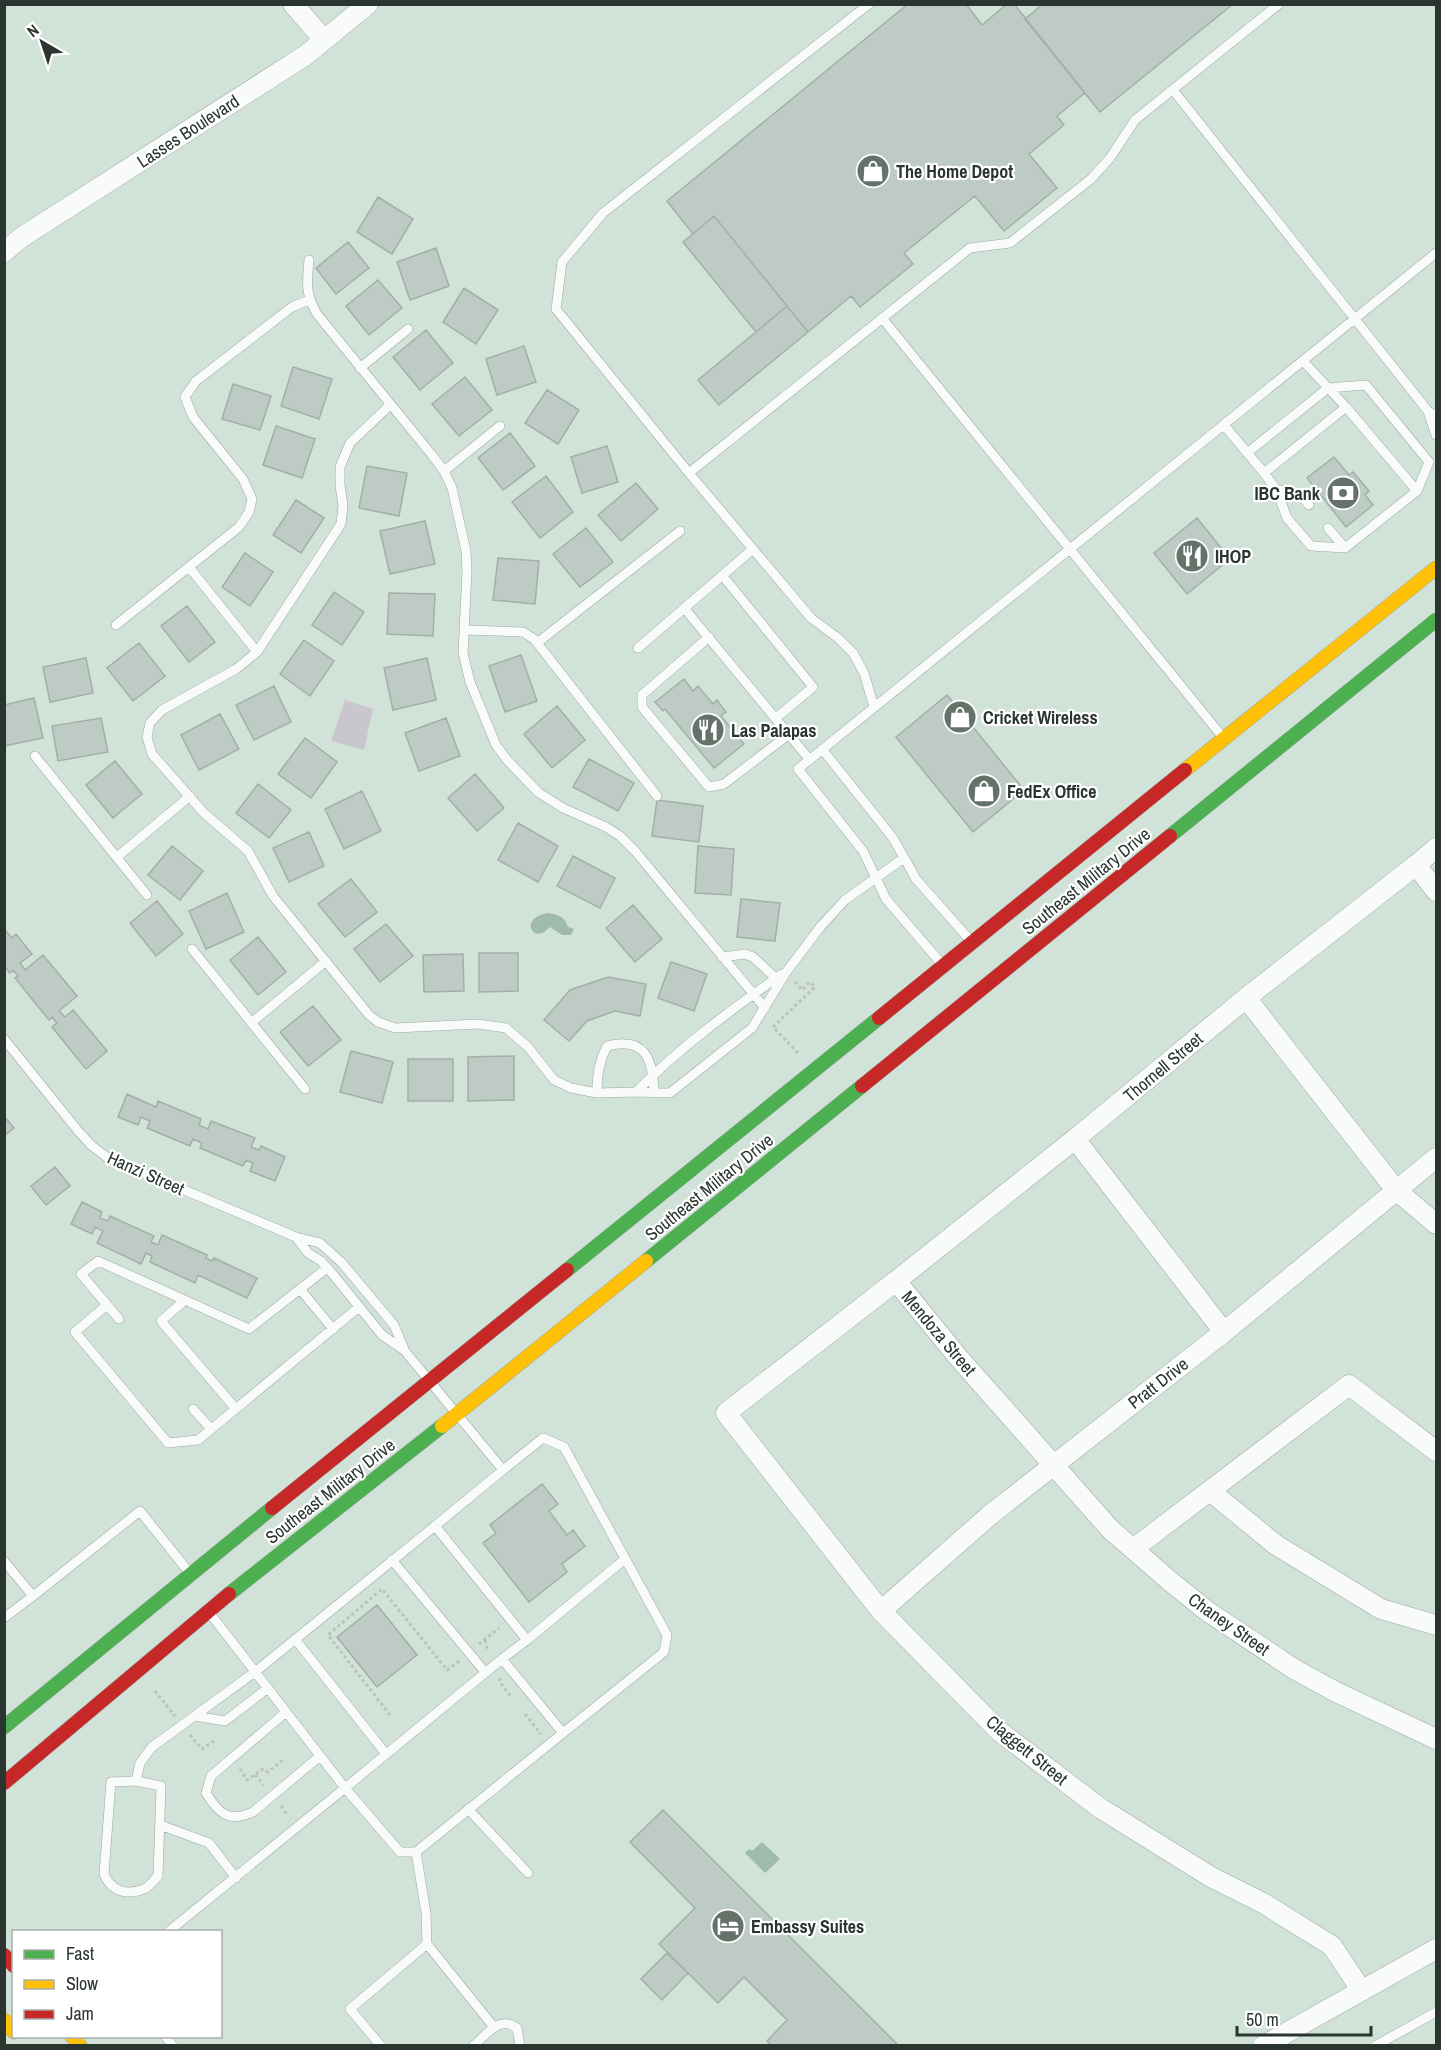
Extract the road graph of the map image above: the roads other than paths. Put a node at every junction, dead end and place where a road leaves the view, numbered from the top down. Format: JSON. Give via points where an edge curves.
{"nodes":[{"id":1,"x":293,"y":4,"type":"edge"},
{"id":2,"x":368,"y":4,"type":"edge"},
{"id":3,"x":868,"y":4,"type":"edge"},
{"id":4,"x":1279,"y":4,"type":"edge"},
{"id":5,"x":324,"y":40,"type":"junction"},
{"id":6,"x":1173,"y":90,"type":"junction"},
{"id":7,"x":4,"y":252,"type":"edge"},
{"id":8,"x":1437,"y":253,"type":"edge"},
{"id":9,"x":309,"y":260,"type":"dead end"},
{"id":10,"x":309,"y":300,"type":"junction"},
{"id":11,"x":882,"y":318,"type":"junction"},
{"id":12,"x":1355,"y":319,"type":"junction"},
{"id":13,"x":408,"y":329,"type":"dead end"},
{"id":14,"x":1303,"y":360,"type":"junction"},
{"id":15,"x":360,"y":368,"type":"junction"},
{"id":16,"x":1328,"y":388,"type":"junction"},
{"id":17,"x":390,"y":405,"type":"junction"},
{"id":18,"x":1346,"y":407,"type":"junction"},
{"id":19,"x":1432,"y":413,"type":"edge"},
{"id":20,"x":1224,"y":425,"type":"junction"},
{"id":21,"x":500,"y":426,"type":"dead end"},
{"id":22,"x":1437,"y":435,"type":"edge"},
{"id":23,"x":1247,"y":453,"type":"junction"},
{"id":24,"x":444,"y":471,"type":"junction"},
{"id":25,"x":689,"y":473,"type":"junction"},
{"id":26,"x":1264,"y":473,"type":"junction"},
{"id":27,"x":1276,"y":489,"type":"junction"},
{"id":28,"x":1417,"y":491,"type":"junction"},
{"id":29,"x":1309,"y":505,"type":"dead end"},
{"id":30,"x":1328,"y":528,"type":"dead end"},
{"id":31,"x":680,"y":531,"type":"dead end"},
{"id":32,"x":1345,"y":548,"type":"junction"},
{"id":33,"x":753,"y":549,"type":"junction"},
{"id":34,"x":1070,"y":549,"type":"junction"},
{"id":35,"x":189,"y":567,"type":"junction"},
{"id":36,"x":1437,"y":568,"type":"edge"},
{"id":37,"x":722,"y":575,"type":"junction"},
{"id":38,"x":684,"y":608,"type":"junction"},
{"id":39,"x":1437,"y":620,"type":"edge"},
{"id":40,"x":116,"y":626,"type":"dead end"},
{"id":41,"x":465,"y":630,"type":"junction"},
{"id":42,"x":709,"y":637,"type":"junction"},
{"id":43,"x":537,"y":643,"type":"junction"},
{"id":44,"x":638,"y":648,"type":"dead end"},
{"id":45,"x":256,"y":652,"type":"junction"},
{"id":46,"x":874,"y":707,"type":"junction"},
{"id":47,"x":776,"y":718,"type":"junction"},
{"id":48,"x":788,"y":735,"type":"junction"},
{"id":49,"x":1225,"y":739,"type":"junction"},
{"id":50,"x":822,"y":749,"type":"junction"},
{"id":51,"x":35,"y":756,"type":"dead end"},
{"id":52,"x":810,"y":760,"type":"junction"},
{"id":53,"x":190,"y":796,"type":"junction"},
{"id":54,"x":657,"y":796,"type":"dead end"},
{"id":55,"x":1437,"y":848,"type":"edge"},
{"id":56,"x":117,"y":857,"type":"junction"},
{"id":57,"x":904,"y":858,"type":"junction"},
{"id":58,"x":1416,"y":865,"type":"junction"},
{"id":59,"x":876,"y":879,"type":"junction"},
{"id":60,"x":1437,"y":891,"type":"edge"},
{"id":61,"x":147,"y":895,"type":"dead end"},
{"id":62,"x":976,"y":947,"type":"junction"},
{"id":63,"x":192,"y":949,"type":"dead end"},
{"id":64,"x":722,"y":957,"type":"junction"},
{"id":65,"x":326,"y":961,"type":"junction"},
{"id":66,"x":947,"y":970,"type":"junction"},
{"id":67,"x":778,"y":980,"type":"junction"},
{"id":68,"x":752,"y":995,"type":"junction"},
{"id":69,"x":1246,"y":998,"type":"junction"},
{"id":70,"x":765,"y":1008,"type":"junction"},
{"id":71,"x":252,"y":1023,"type":"junction"},
{"id":72,"x":4,"y":1040,"type":"edge"},
{"id":73,"x":653,"y":1074,"type":"junction"},
{"id":74,"x":305,"y":1089,"type":"dead end"},
{"id":75,"x":636,"y":1092,"type":"junction"},
{"id":76,"x":597,"y":1093,"type":"junction"},
{"id":77,"x":654,"y":1093,"type":"junction"},
{"id":78,"x":1075,"y":1139,"type":"junction"},
{"id":79,"x":1437,"y":1158,"type":"edge"},
{"id":80,"x":1396,"y":1190,"type":"junction"},
{"id":81,"x":1437,"y":1224,"type":"edge"},
{"id":82,"x":296,"y":1237,"type":"junction"},
{"id":83,"x":327,"y":1268,"type":"junction"},
{"id":84,"x":896,"y":1281,"type":"junction"},
{"id":85,"x":300,"y":1289,"type":"junction"},
{"id":86,"x":184,"y":1301,"type":"junction"},
{"id":87,"x":107,"y":1305,"type":"junction"},
{"id":88,"x":359,"y":1307,"type":"junction"},
{"id":89,"x":119,"y":1319,"type":"dead end"},
{"id":90,"x":333,"y":1329,"type":"junction"},
{"id":91,"x":1224,"y":1332,"type":"junction"},
{"id":92,"x":404,"y":1350,"type":"junction"},
{"id":93,"x":430,"y":1381,"type":"junction"},
{"id":94,"x":193,"y":1409,"type":"dead end"},
{"id":95,"x":236,"y":1409,"type":"junction"},
{"id":96,"x":726,"y":1413,"type":"joint"},
{"id":97,"x":457,"y":1414,"type":"junction"},
{"id":98,"x":211,"y":1429,"type":"junction"},
{"id":99,"x":1437,"y":1451,"type":"edge"},
{"id":100,"x":1053,"y":1465,"type":"junction"},
{"id":101,"x":503,"y":1470,"type":"junction"},
{"id":102,"x":1210,"y":1491,"type":"junction"},
{"id":103,"x":435,"y":1526,"type":"junction"},
{"id":104,"x":1133,"y":1549,"type":"junction"},
{"id":105,"x":392,"y":1560,"type":"junction"},
{"id":106,"x":625,"y":1560,"type":"junction"},
{"id":107,"x":4,"y":1561,"type":"edge"},
{"id":108,"x":191,"y":1575,"type":"junction"},
{"id":109,"x":33,"y":1596,"type":"junction"},
{"id":110,"x":881,"y":1611,"type":"junction"},
{"id":111,"x":209,"y":1612,"type":"junction"},
{"id":112,"x":4,"y":1618,"type":"edge"},
{"id":113,"x":1437,"y":1625,"type":"edge"},
{"id":114,"x":295,"y":1640,"type":"junction"},
{"id":115,"x":527,"y":1640,"type":"junction"},
{"id":116,"x":502,"y":1659,"type":"junction"},
{"id":117,"x":255,"y":1672,"type":"junction"},
{"id":118,"x":485,"y":1672,"type":"junction"},
{"id":119,"x":268,"y":1688,"type":"junction"},
{"id":120,"x":286,"y":1713,"type":"junction"},
{"id":121,"x":195,"y":1716,"type":"junction"},
{"id":122,"x":4,"y":1727,"type":"edge"},
{"id":123,"x":563,"y":1733,"type":"junction"},
{"id":124,"x":1437,"y":1739,"type":"edge"},
{"id":125,"x":387,"y":1754,"type":"junction"},
{"id":126,"x":320,"y":1756,"type":"junction"},
{"id":127,"x":136,"y":1781,"type":"junction"},
{"id":128,"x":4,"y":1783,"type":"edge"},
{"id":129,"x":345,"y":1788,"type":"junction"},
{"id":130,"x":468,"y":1809,"type":"junction"},
{"id":131,"x":160,"y":1825,"type":"junction"},
{"id":132,"x":416,"y":1852,"type":"junction"},
{"id":133,"x":528,"y":1873,"type":"dead end"},
{"id":134,"x":236,"y":1878,"type":"junction"},
{"id":135,"x":171,"y":1930,"type":"edge"},
{"id":136,"x":427,"y":1944,"type":"junction"},
{"id":137,"x":1437,"y":1949,"type":"edge"},
{"id":138,"x":1362,"y":1991,"type":"junction"},
{"id":139,"x":1437,"y":2012,"type":"edge"},
{"id":140,"x":493,"y":2026,"type":"junction"},
{"id":141,"x":487,"y":2040,"type":"edge"},
{"id":142,"x":381,"y":2046,"type":"edge"},
{"id":143,"x":473,"y":2046,"type":"edge"},
{"id":144,"x":520,"y":2046,"type":"edge"},
{"id":145,"x":1263,"y":2046,"type":"edge"},
{"id":146,"x":1375,"y":2046,"type":"edge"}],
"edges":[{"from":1,"to":5,"type":"street"},
{"from":2,"to":5,"type":"street","name":"Lasses Boulevard"},
{"from":3,"to":25,"type":"lane","via":[[603,213],[562,262],[556,309]]},
{"from":4,"to":6,"type":"lane"},
{"from":5,"to":7,"type":"street","name":"Lasses Boulevard"},
{"from":6,"to":11,"type":"lane","via":[[1136,120],[1091,179],[1018,237],[1010,243],[970,248]]},
{"from":6,"to":12,"type":"lane"},
{"from":8,"to":12,"type":"lane"},
{"from":9,"to":10,"type":"lane"},
{"from":10,"to":15,"type":"lane"},
{"from":10,"to":35,"type":"lane","via":[[292,307],[196,381],[185,397],[193,417],[243,479],[252,499],[239,527]]},
{"from":11,"to":25,"type":"lane"},
{"from":11,"to":34,"type":"lane"},
{"from":12,"to":14,"type":"lane"},
{"from":12,"to":19,"type":"lane"},
{"from":13,"to":15,"type":"lane"},
{"from":14,"to":16,"type":"lane"},
{"from":14,"to":20,"type":"lane"},
{"from":15,"to":17,"type":"lane"},
{"from":16,"to":18,"type":"lane"},
{"from":16,"to":23,"type":"lane"},
{"from":16,"to":28,"type":"lane","via":[[1366,385],[1429,462]]},
{"from":17,"to":24,"type":"lane"},
{"from":17,"to":45,"type":"lane","via":[[350,443],[340,467],[341,524]]},
{"from":18,"to":26,"type":"lane"},
{"from":18,"to":28,"type":"lane"},
{"from":19,"to":22,"type":"lane"},
{"from":20,"to":23,"type":"lane"},
{"from":20,"to":34,"type":"lane"},
{"from":21,"to":24,"type":"lane"},
{"from":23,"to":26,"type":"lane"},
{"from":24,"to":41,"type":"lane","via":[[452,488],[466,551]]},
{"from":25,"to":33,"type":"lane"},
{"from":26,"to":27,"type":"lane"},
{"from":27,"to":29,"type":"lane","via":[[1300,495]]},
{"from":27,"to":32,"type":"lane","via":[[1287,518],[1311,546]]},
{"from":28,"to":32,"type":"lane"},
{"from":30,"to":32,"type":"lane"},
{"from":31,"to":43,"type":"lane"},
{"from":33,"to":37,"type":"lane"},
{"from":33,"to":46,"type":"lane","via":[[811,618],[853,653],[864,673]]},
{"from":34,"to":46,"type":"lane"},
{"from":34,"to":49,"type":"lane"},
{"from":35,"to":40,"type":"lane"},
{"from":35,"to":45,"type":"lane"},
{"from":36,"to":49,"type":"main road","name":"Southeast Military Drive"},
{"from":37,"to":38,"type":"lane"},
{"from":37,"to":47,"type":"lane","via":[[813,687]]},
{"from":38,"to":42,"type":"lane"},
{"from":38,"to":44,"type":"lane"},
{"from":39,"to":97,"type":"main road","name":"Southeast Military Drive","via":[[967,994]]},
{"from":41,"to":43,"type":"lane","via":[[523,632]]},
{"from":41,"to":64,"type":"lane","via":[[463,653],[470,682],[496,745],[508,761],[539,793],[620,836]]},
{"from":42,"to":47,"type":"lane"},
{"from":42,"to":48,"type":"lane","via":[[642,694],[642,707],[709,787],[724,784]]},
{"from":43,"to":54,"type":"lane"},
{"from":45,"to":53,"type":"lane","via":[[236,669],[162,710],[150,723],[147,737],[152,754]]},
{"from":46,"to":50,"type":"lane"},
{"from":47,"to":48,"type":"lane"},
{"from":48,"to":52,"type":"lane"},
{"from":49,"to":62,"type":"main road","name":"Southeast Military Drive"},
{"from":50,"to":52,"type":"lane"},
{"from":50,"to":57,"type":"lane","via":[[893,838]]},
{"from":51,"to":56,"type":"lane"},
{"from":52,"to":59,"type":"lane","via":[[798,769],[863,851]]},
{"from":53,"to":56,"type":"lane"},
{"from":53,"to":65,"type":"lane","via":[[248,851],[273,896]]},
{"from":55,"to":58,"type":"street","name":"Thornell Street"},
{"from":56,"to":61,"type":"lane"},
{"from":57,"to":59,"type":"lane"},
{"from":57,"to":62,"type":"lane","via":[[916,879]]},
{"from":58,"to":60,"type":"street"},
{"from":58,"to":69,"type":"street","name":"Thornell Street"},
{"from":59,"to":66,"type":"lane","via":[[886,899]]},
{"from":59,"to":67,"type":"lane","via":[[845,900]]},
{"from":62,"to":66,"type":"main road","name":"Southeast Military Drive"},
{"from":63,"to":71,"type":"lane"},
{"from":64,"to":67,"type":"lane","via":[[753,957]]},
{"from":64,"to":68,"type":"lane"},
{"from":65,"to":71,"type":"lane"},
{"from":65,"to":76,"type":"lane","via":[[378,1022],[395,1028],[478,1024],[506,1028],[528,1047],[554,1080]]},
{"from":66,"to":93,"type":"main road","name":"Southeast Military Drive"},
{"from":67,"to":68,"type":"lane"},
{"from":67,"to":70,"type":"lane"},
{"from":68,"to":70,"type":"lane"},
{"from":68,"to":73,"type":"lane"},
{"from":69,"to":78,"type":"street","name":"Thornell Street"},
{"from":69,"to":80,"type":"street"},
{"from":70,"to":77,"type":"lane","via":[[752,1028],[670,1094]]},
{"from":71,"to":74,"type":"lane"},
{"from":72,"to":82,"type":"lane","name":"Hanzi Street","via":[[79,1132],[108,1158]]},
{"from":73,"to":75,"type":"lane"},
{"from":73,"to":76,"type":"lane","via":[[648,1057],[635,1045],[622,1042],[607,1046],[600,1059]]},
{"from":73,"to":77,"type":"lane"},
{"from":75,"to":76,"type":"lane"},
{"from":75,"to":77,"type":"lane"},
{"from":78,"to":84,"type":"street","name":"Thornell Street"},
{"from":78,"to":91,"type":"street"},
{"from":79,"to":80,"type":"street","name":"Pratt Drive"},
{"from":80,"to":81,"type":"street"},
{"from":80,"to":91,"type":"street","name":"Pratt Drive"},
{"from":82,"to":83,"type":"lane","name":"Hanzi Street"},
{"from":82,"to":92,"type":"lane","name":"Hanzi Street","via":[[320,1243],[342,1263],[394,1325]]},
{"from":83,"to":85,"type":"lane"},
{"from":83,"to":88,"type":"lane","name":"Hanzi Street"},
{"from":84,"to":96,"type":"street","name":"Mendoza Street"},
{"from":84,"to":100,"type":"street","name":"Mendoza Street"},
{"from":85,"to":86,"type":"lane","via":[[249,1329]]},
{"from":85,"to":90,"type":"lane"},
{"from":86,"to":87,"type":"lane","via":[[98,1261],[81,1274]]},
{"from":86,"to":95,"type":"lane","via":[[161,1321]]},
{"from":87,"to":89,"type":"lane"},
{"from":87,"to":98,"type":"lane","via":[[75,1332],[146,1417],[168,1443],[198,1440]]},
{"from":88,"to":90,"type":"lane"},
{"from":88,"to":92,"type":"lane","name":"Hanzi Street","via":[[382,1335]]},
{"from":90,"to":95,"type":"lane"},
{"from":91,"to":100,"type":"street","name":"Pratt Drive"},
{"from":92,"to":93,"type":"lane","name":"Hanzi Street"},
{"from":93,"to":97,"type":"lane","name":"Hanzi Street"},
{"from":93,"to":108,"type":"main road","name":"Southeast Military Drive"},
{"from":94,"to":98,"type":"lane"},
{"from":95,"to":98,"type":"lane"},
{"from":96,"to":110,"type":"street","name":"Claggett Street"},
{"from":97,"to":101,"type":"lane","name":"Hanzi Street"},
{"from":97,"to":111,"type":"main road","name":"Southeast Military Drive"},
{"from":99,"to":102,"type":"street","via":[[1349,1385]]},
{"from":100,"to":104,"type":"street","name":"Chaney Street"},
{"from":100,"to":110,"type":"street","name":"Pratt Drive"},
{"from":101,"to":103,"type":"lane"},
{"from":101,"to":106,"type":"lane","via":[[543,1438],[564,1447]]},
{"from":102,"to":104,"type":"street"},
{"from":102,"to":113,"type":"street","via":[[1276,1545],[1381,1609]]},
{"from":103,"to":105,"type":"lane"},
{"from":103,"to":115,"type":"lane"},
{"from":104,"to":124,"type":"street","name":"Chaney Street","via":[[1207,1611],[1294,1669]]},
{"from":105,"to":114,"type":"lane"},
{"from":105,"to":118,"type":"lane"},
{"from":106,"to":115,"type":"lane"},
{"from":106,"to":123,"type":"lane","via":[[667,1635],[664,1652]]},
{"from":107,"to":109,"type":"lane"},
{"from":108,"to":109,"type":"lane","via":[[140,1511]]},
{"from":108,"to":122,"type":"main road","name":"Southeast Military Drive"},
{"from":109,"to":112,"type":"lane"},
{"from":110,"to":138,"type":"street","name":"Claggett Street","via":[[999,1731],[1100,1808],[1332,1946]]},
{"from":111,"to":117,"type":"lane"},
{"from":111,"to":128,"type":"main road","name":"Southeast Military Drive"},
{"from":114,"to":117,"type":"lane"},
{"from":114,"to":125,"type":"lane"},
{"from":115,"to":116,"type":"lane"},
{"from":116,"to":118,"type":"lane"},
{"from":116,"to":123,"type":"lane"},
{"from":117,"to":119,"type":"lane"},
{"from":117,"to":121,"type":"lane"},
{"from":118,"to":125,"type":"lane"},
{"from":119,"to":120,"type":"lane"},
{"from":119,"to":121,"type":"lane","via":[[225,1721]]},
{"from":120,"to":126,"type":"lane"},
{"from":120,"to":126,"type":"lane","via":[[211,1776],[206,1793],[214,1806],[224,1815],[239,1818],[253,1812]]},
{"from":121,"to":127,"type":"lane","via":[[152,1747],[140,1763]]},
{"from":123,"to":130,"type":"lane"},
{"from":125,"to":129,"type":"lane"},
{"from":126,"to":129,"type":"lane"},
{"from":127,"to":131,"type":"lane","via":[[161,1786]]},
{"from":127,"to":131,"type":"lane","via":[[111,1782],[104,1874],[108,1884],[120,1891],[133,1891],[145,1889],[158,1876]]},
{"from":129,"to":132,"type":"lane","via":[[400,1852]]},
{"from":129,"to":134,"type":"lane"},
{"from":130,"to":132,"type":"lane"},
{"from":130,"to":133,"type":"lane"},
{"from":131,"to":134,"type":"lane","via":[[209,1843]]},
{"from":132,"to":136,"type":"lane"},
{"from":134,"to":135,"type":"lane"},
{"from":136,"to":140,"type":"lane"},
{"from":136,"to":142,"type":"lane","via":[[350,2009]]},
{"from":137,"to":138,"type":"street"},
{"from":138,"to":145,"type":"street"},
{"from":139,"to":146,"type":"lane"},
{"from":140,"to":141,"type":"lane"},
{"from":140,"to":144,"type":"lane","via":[[503,2022],[517,2028]]},
{"from":141,"to":143,"type":"lane"}]}
